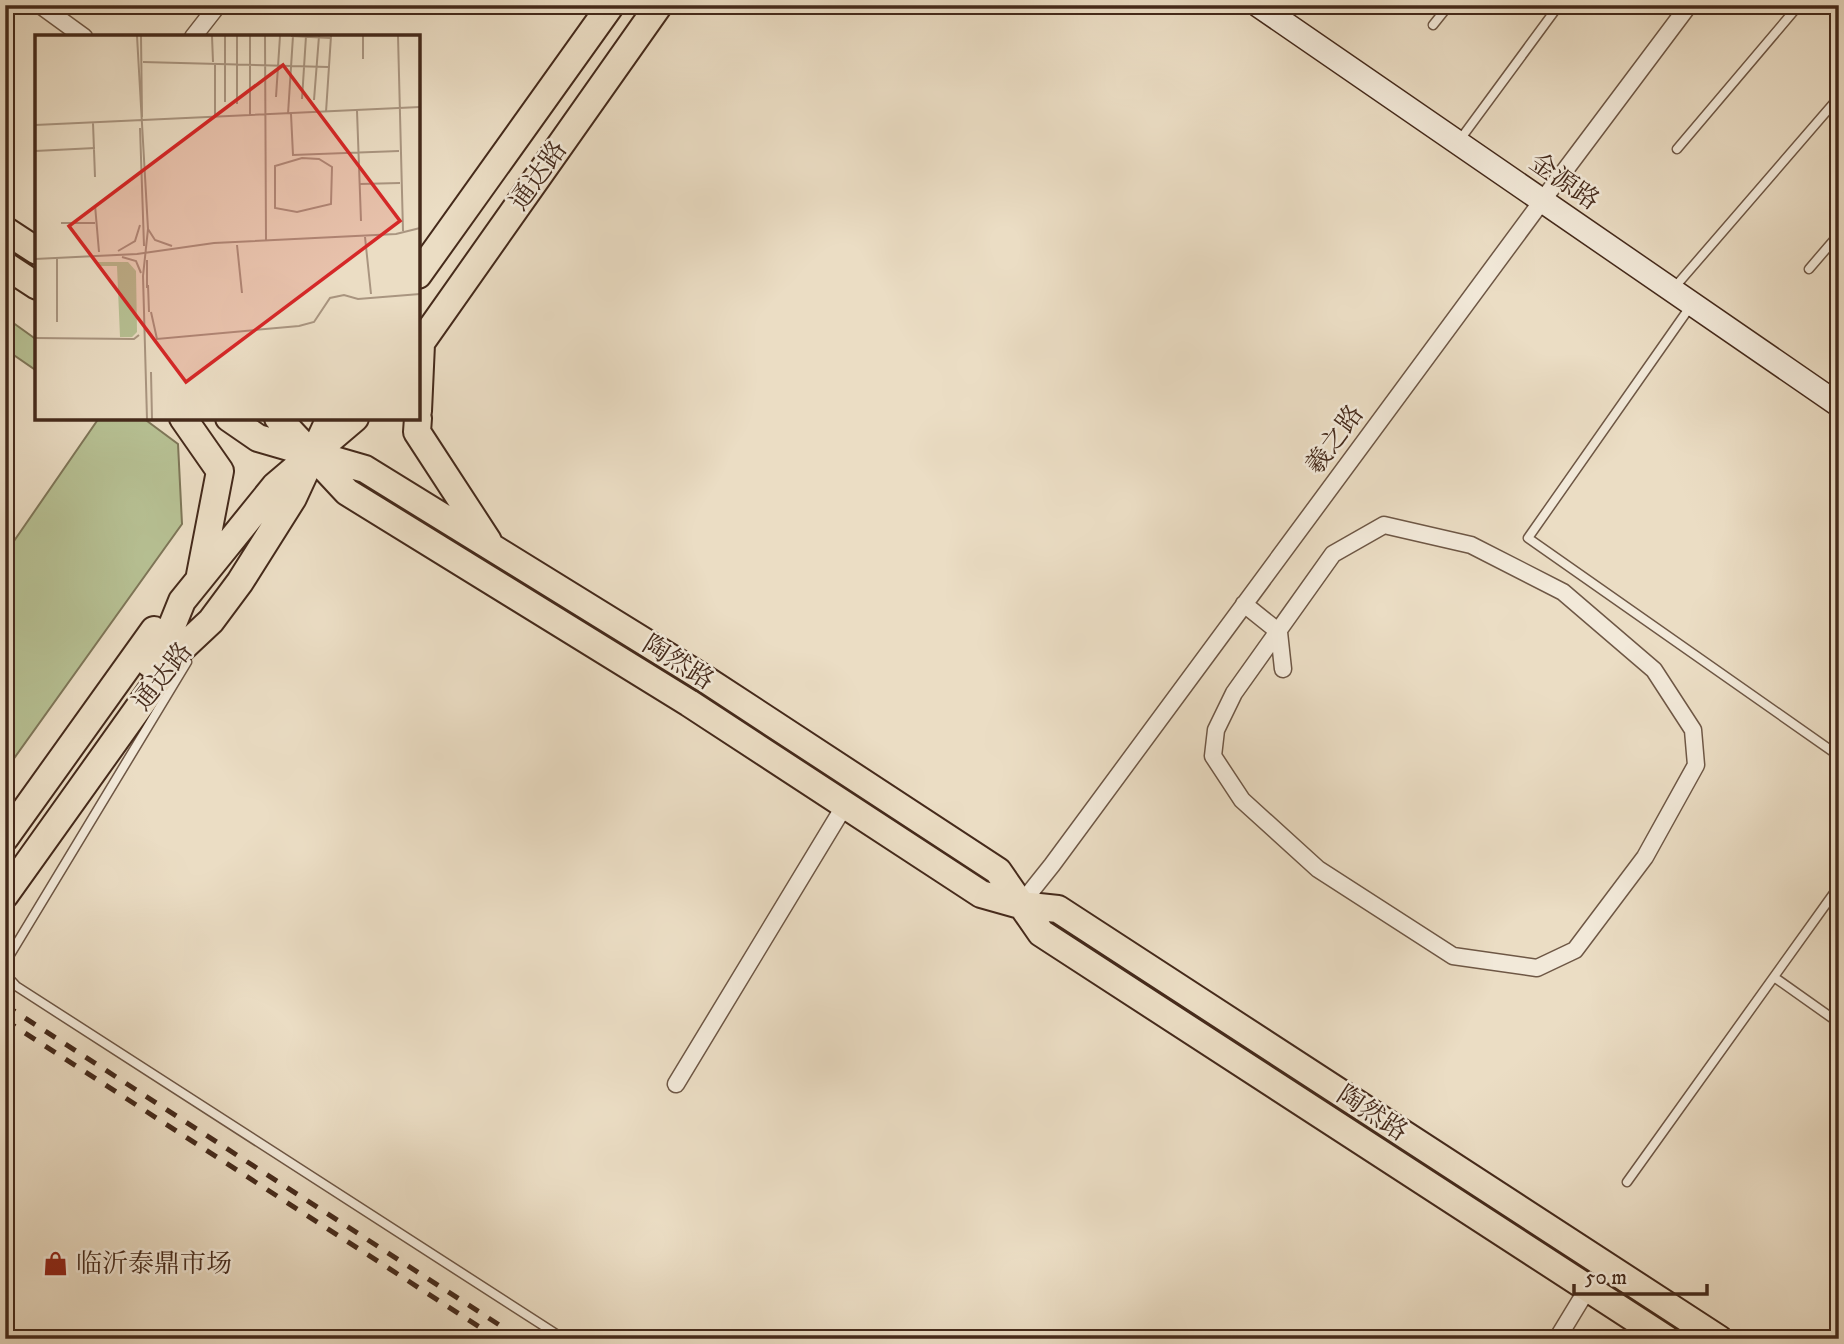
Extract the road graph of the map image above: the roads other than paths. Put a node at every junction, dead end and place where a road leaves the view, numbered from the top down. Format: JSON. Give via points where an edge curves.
{"nodes":[{"id":1,"x":40,"y":5,"type":"edge"},
{"id":2,"x":218,"y":5,"type":"edge"},
{"id":3,"x":611,"y":5,"type":"edge"},
{"id":4,"x":659,"y":5,"type":"edge"},
{"id":5,"x":1449,"y":5,"type":"edge"},
{"id":6,"x":1559,"y":5,"type":"edge"},
{"id":7,"x":1689,"y":5,"type":"edge"},
{"id":8,"x":1799,"y":5,"type":"edge"},
{"id":9,"x":1259,"y":6,"type":"edge"},
{"id":10,"x":1433,"y":25,"type":"dead end"},
{"id":11,"x":81,"y":35,"type":"edge"},
{"id":12,"x":195,"y":35,"type":"edge"},
{"id":13,"x":1839,"y":97,"type":"edge"},
{"id":14,"x":1458,"y":143,"type":"junction"},
{"id":15,"x":1677,"y":149,"type":"dead end"},
{"id":16,"x":1542,"y":201,"type":"junction"},
{"id":17,"x":5,"y":230,"type":"edge"},
{"id":18,"x":1839,"y":234,"type":"edge"},
{"id":19,"x":35,"y":250,"type":"edge"},
{"id":20,"x":5,"y":265,"type":"edge"},
{"id":21,"x":1809,"y":269,"type":"dead end"},
{"id":22,"x":420,"y":270,"type":"edge"},
{"id":23,"x":35,"y":285,"type":"edge"},
{"id":24,"x":1672,"y":290,"type":"junction"},
{"id":25,"x":1692,"y":304,"type":"junction"},
{"id":26,"x":420,"y":345,"type":"edge"},
{"id":27,"x":1839,"y":405,"type":"edge"},
{"id":28,"x":184,"y":420,"type":"edge"},
{"id":29,"x":232,"y":420,"type":"edge"},
{"id":30,"x":280,"y":420,"type":"edge"},
{"id":31,"x":329,"y":420,"type":"edge"},
{"id":32,"x":353,"y":420,"type":"edge"},
{"id":33,"x":418,"y":420,"type":"edge"},
{"id":34,"x":313,"y":456,"type":"junction"},
{"id":35,"x":492,"y":548,"type":"junction"},
{"id":36,"x":199,"y":578,"type":"junction"},
{"id":37,"x":182,"y":601,"type":"junction"},
{"id":38,"x":1244,"y":604,"type":"junction"},
{"id":39,"x":211,"y":621,"type":"junction"},
{"id":40,"x":1279,"y":632,"type":"junction"},
{"id":41,"x":187,"y":662,"type":"junction"},
{"id":42,"x":1283,"y":669,"type":"dead end"},
{"id":43,"x":1839,"y":755,"type":"edge"},
{"id":44,"x":845,"y":805,"type":"junction"},
{"id":45,"x":5,"y":838,"type":"edge"},
{"id":46,"x":5,"y":865,"type":"edge"},
{"id":47,"x":1839,"y":886,"type":"edge"},
{"id":48,"x":5,"y":895,"type":"edge"},
{"id":49,"x":1020,"y":905,"type":"junction"},
{"id":50,"x":5,"y":914,"type":"edge"},
{"id":51,"x":5,"y":963,"type":"edge"},
{"id":52,"x":5,"y":974,"type":"edge"},
{"id":53,"x":1773,"y":977,"type":"junction"},
{"id":54,"x":1839,"y":1023,"type":"edge"},
{"id":55,"x":676,"y":1084,"type":"dead end"},
{"id":56,"x":1627,"y":1182,"type":"dead end"},
{"id":57,"x":1588,"y":1288,"type":"junction"},
{"id":58,"x":564,"y":1339,"type":"edge"},
{"id":59,"x":1557,"y":1339,"type":"edge"},
{"id":60,"x":1666,"y":1339,"type":"edge"},
{"id":61,"x":1719,"y":1339,"type":"edge"}],
"edges":[{"from":1,"to":11,"type":"street"},
{"from":2,"to":12,"type":"street"},
{"from":3,"to":22,"type":"main road","name":"通达路"},
{"from":4,"to":26,"type":"main road","name":"通达路"},
{"from":5,"to":10,"type":"lane"},
{"from":6,"to":14,"type":"lane"},
{"from":7,"to":16,"type":"street","name":"羲之路"},
{"from":8,"to":15,"type":"lane"},
{"from":9,"to":14,"type":"street","name":"金源路"},
{"from":13,"to":24,"type":"lane"},
{"from":14,"to":16,"type":"street","name":"金源路"},
{"from":16,"to":24,"type":"street","name":"金源路"},
{"from":16,"to":38,"type":"street","name":"羲之路"},
{"from":17,"to":19,"type":"main road"},
{"from":18,"to":21,"type":"lane"},
{"from":20,"to":23,"type":"main road"},
{"from":24,"to":25,"type":"street","name":"金源路"},
{"from":25,"to":27,"type":"street","name":"金源路"},
{"from":25,"to":43,"type":"lane","via":[[1528,538]]},
{"from":28,"to":36,"type":"main road","via":[[220,471]]},
{"from":29,"to":34,"type":"main road","name":"陶然路","via":[[258,438]]},
{"from":30,"to":34,"type":"main road","name":"陶然路"},
{"from":31,"to":34,"type":"main road","name":"通达路"},
{"from":32,"to":34,"type":"main road","name":"通达路"},
{"from":33,"to":35,"type":"main road","via":[[417,432]]},
{"from":34,"to":35,"type":"main road","name":"陶然路","via":[[365,469]]},
{"from":34,"to":36,"type":"main road","name":"通达路","via":[[275,486]]},
{"from":34,"to":39,"type":"main road","name":"通达路","via":[[286,508]]},
{"from":34,"to":44,"type":"main road","name":"陶然路","via":[[347,492]]},
{"from":35,"to":49,"type":"main road","name":"陶然路","via":[[705,679],[998,871]]},
{"from":36,"to":37,"type":"main road","name":"通达路"},
{"from":37,"to":45,"type":"main road","via":[[149,636]]},
{"from":37,"to":46,"type":"main road","name":"通达路","via":[[166,643]]},
{"from":38,"to":40,"type":"street"},
{"from":38,"to":49,"type":"street","name":"羲之路"},
{"from":39,"to":41,"type":"main road"},
{"from":39,"to":48,"type":"main road","name":"通达路","via":[[179,651]]},
{"from":40,"to":40,"type":"street","via":[[1234,693],[1216,730],[1213,756],[1242,800],[1318,869],[1453,956],[1537,968],[1575,950],[1645,857],[1696,765],[1693,730],[1654,670],[1563,592],[1471,545],[1384,525],[1333,554]]},
{"from":40,"to":42,"type":"street"},
{"from":41,"to":50,"type":"main road"},
{"from":41,"to":51,"type":"lane"},
{"from":44,"to":49,"type":"main road","name":"陶然路","via":[[981,894]]},
{"from":44,"to":55,"type":"street"},
{"from":47,"to":53,"type":"lane"},
{"from":49,"to":57,"type":"main road","name":"陶然路","via":[[1041,933]]},
{"from":49,"to":61,"type":"main road","name":"陶然路","via":[[1058,909]]},
{"from":52,"to":58,"type":"lane","via":[[16,986]]},
{"from":53,"to":54,"type":"lane"},
{"from":53,"to":56,"type":"lane"},
{"from":57,"to":59,"type":"street"},
{"from":57,"to":60,"type":"main road","name":"陶然路"}]}
